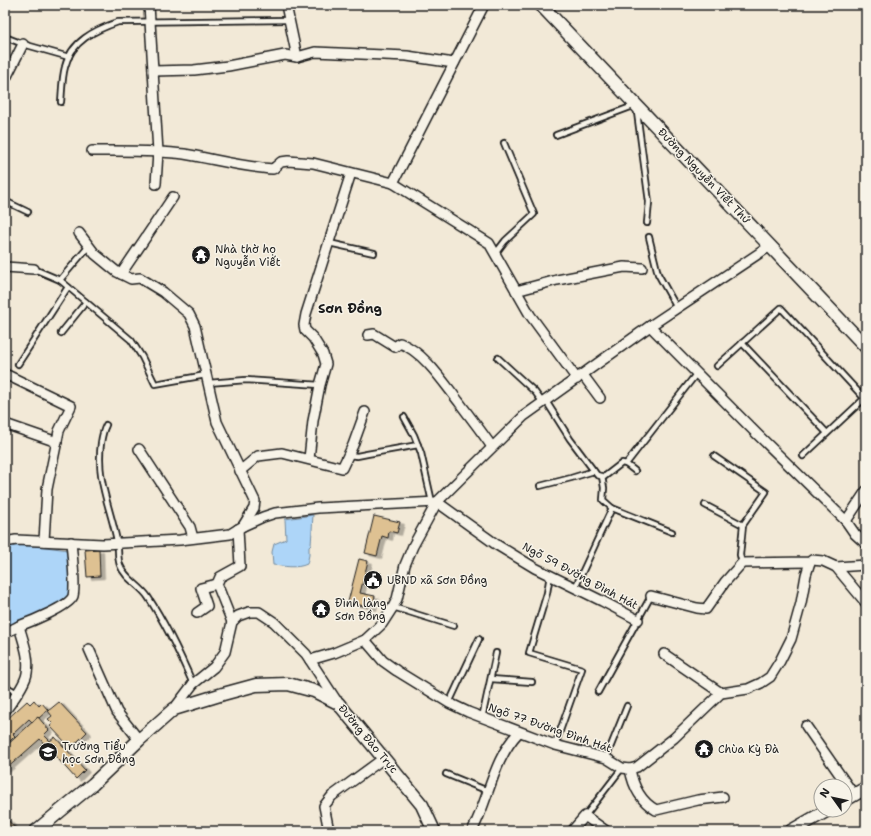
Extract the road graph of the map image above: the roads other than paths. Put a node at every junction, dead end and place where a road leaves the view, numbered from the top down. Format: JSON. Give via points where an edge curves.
{"nodes":[{"id":1,"x":149,"y":5,"type":"edge"},
{"id":2,"x":286,"y":5,"type":"edge"},
{"id":3,"x":484,"y":5,"type":"edge"},
{"id":4,"x":541,"y":5,"type":"edge"},
{"id":5,"x":289,"y":20,"type":"junction"},
{"id":6,"x":150,"y":22,"type":"junction"},
{"id":7,"x":5,"y":37,"type":"edge"},
{"id":8,"x":24,"y":44,"type":"junction"},
{"id":9,"x":68,"y":57,"type":"junction"},
{"id":10,"x":297,"y":57,"type":"junction"},
{"id":11,"x":454,"y":63,"type":"junction"},
{"id":12,"x":153,"y":71,"type":"junction"},
{"id":13,"x":5,"y":80,"type":"edge"},
{"id":14,"x":61,"y":102,"type":"dead end"},
{"id":15,"x":636,"y":105,"type":"junction"},
{"id":16,"x":556,"y":135,"type":"dead end"},
{"id":17,"x":504,"y":143,"type":"dead end"},
{"id":18,"x":92,"y":151,"type":"dead end"},
{"id":19,"x":158,"y":152,"type":"junction"},
{"id":20,"x":351,"y":173,"type":"junction"},
{"id":21,"x":393,"y":183,"type":"junction"},
{"id":22,"x":156,"y":184,"type":"dead end"},
{"id":23,"x":172,"y":197,"type":"dead end"},
{"id":24,"x":5,"y":201,"type":"edge"},
{"id":25,"x":28,"y":212,"type":"dead end"},
{"id":26,"x":647,"y":223,"type":"dead end"},
{"id":27,"x":79,"y":232,"type":"dead end"},
{"id":28,"x":649,"y":237,"type":"dead end"},
{"id":29,"x":329,"y":243,"type":"junction"},
{"id":30,"x":89,"y":246,"type":"junction"},
{"id":31,"x":770,"y":246,"type":"junction"},
{"id":32,"x":374,"y":253,"type":"dead end"},
{"id":33,"x":495,"y":254,"type":"junction"},
{"id":34,"x":5,"y":267,"type":"edge"},
{"id":35,"x":34,"y":268,"type":"joint"},
{"id":36,"x":642,"y":268,"type":"dead end"},
{"id":37,"x":121,"y":274,"type":"junction"},
{"id":38,"x":60,"y":280,"type":"junction"},
{"id":39,"x":68,"y":287,"type":"junction"},
{"id":40,"x":516,"y":291,"type":"junction"},
{"id":41,"x":86,"y":302,"type":"junction"},
{"id":42,"x":677,"y":308,"type":"junction"},
{"id":43,"x":650,"y":326,"type":"junction"},
{"id":44,"x":61,"y":333,"type":"dead end"},
{"id":45,"x":368,"y":335,"type":"dead end"},
{"id":46,"x":742,"y":343,"type":"junction"},
{"id":47,"x":866,"y":347,"type":"edge"},
{"id":48,"x":498,"y":358,"type":"dead end"},
{"id":49,"x":18,"y":364,"type":"dead end"},
{"id":50,"x":717,"y":366,"type":"dead end"},
{"id":51,"x":696,"y":373,"type":"junction"},
{"id":52,"x":5,"y":374,"type":"edge"},
{"id":53,"x":580,"y":377,"type":"junction"},
{"id":54,"x":207,"y":379,"type":"junction"},
{"id":55,"x":320,"y":385,"type":"junction"},
{"id":56,"x":865,"y":397,"type":"edge"},
{"id":57,"x":600,"y":398,"type":"dead end"},
{"id":58,"x":545,"y":402,"type":"junction"},
{"id":59,"x":365,"y":412,"type":"dead end"},
{"id":60,"x":404,"y":417,"type":"dead end"},
{"id":61,"x":5,"y":424,"type":"edge"},
{"id":62,"x":106,"y":425,"type":"dead end"},
{"id":63,"x":827,"y":433,"type":"junction"},
{"id":64,"x":57,"y":442,"type":"junction"},
{"id":65,"x":418,"y":445,"type":"junction"},
{"id":66,"x":492,"y":447,"type":"junction"},
{"id":67,"x":139,"y":449,"type":"dead end"},
{"id":68,"x":348,"y":455,"type":"junction"},
{"id":69,"x":714,"y":456,"type":"dead end"},
{"id":70,"x":803,"y":456,"type":"dead end"},
{"id":71,"x":309,"y":459,"type":"junction"},
{"id":72,"x":626,"y":464,"type":"junction"},
{"id":73,"x":240,"y":471,"type":"junction"},
{"id":74,"x":594,"y":471,"type":"junction"},
{"id":75,"x":635,"y":471,"type":"dead end"},
{"id":76,"x":602,"y":476,"type":"junction"},
{"id":77,"x":540,"y":486,"type":"dead end"},
{"id":78,"x":866,"y":492,"type":"edge"},
{"id":79,"x":434,"y":502,"type":"junction"},
{"id":80,"x":705,"y":505,"type":"dead end"},
{"id":81,"x":612,"y":508,"type":"junction"},
{"id":82,"x":846,"y":521,"type":"junction"},
{"id":83,"x":743,"y":525,"type":"junction"},
{"id":84,"x":241,"y":528,"type":"junction"},
{"id":85,"x":672,"y":532,"type":"dead end"},
{"id":86,"x":193,"y":538,"type":"junction"},
{"id":87,"x":44,"y":541,"type":"junction"},
{"id":88,"x":5,"y":542,"type":"edge"},
{"id":89,"x":72,"y":542,"type":"junction"},
{"id":90,"x":865,"y":542,"type":"edge"},
{"id":91,"x":118,"y":543,"type":"junction"},
{"id":92,"x":810,"y":562,"type":"junction"},
{"id":93,"x":742,"y":563,"type":"junction"},
{"id":94,"x":866,"y":566,"type":"edge"},
{"id":95,"x":836,"y":567,"type":"junction"},
{"id":96,"x":550,"y":575,"type":"junction"},
{"id":97,"x":217,"y":584,"type":"junction"},
{"id":98,"x":575,"y":588,"type":"junction"},
{"id":99,"x":651,"y":596,"type":"joint"},
{"id":100,"x":866,"y":603,"type":"edge"},
{"id":101,"x":393,"y":607,"type":"junction"},
{"id":102,"x":197,"y":613,"type":"dead end"},
{"id":103,"x":638,"y":620,"type":"junction"},
{"id":104,"x":232,"y":622,"type":"junction"},
{"id":105,"x":19,"y":626,"type":"junction"},
{"id":106,"x":454,"y":626,"type":"dead end"},
{"id":107,"x":5,"y":629,"type":"edge"},
{"id":108,"x":479,"y":639,"type":"dead end"},
{"id":109,"x":365,"y":640,"type":"junction"},
{"id":110,"x":89,"y":649,"type":"dead end"},
{"id":111,"x":496,"y":653,"type":"dead end"},
{"id":112,"x":664,"y":654,"type":"dead end"},
{"id":113,"x":310,"y":660,"type":"junction"},
{"id":114,"x":490,"y":678,"type":"junction"},
{"id":115,"x":532,"y":682,"type":"dead end"},
{"id":116,"x":194,"y":684,"type":"junction"},
{"id":117,"x":5,"y":686,"type":"edge"},
{"id":118,"x":598,"y":692,"type":"dead end"},
{"id":119,"x":17,"y":693,"type":"junction"},
{"id":120,"x":721,"y":693,"type":"junction"},
{"id":121,"x":338,"y":703,"type":"junction"},
{"id":122,"x":449,"y":703,"type":"junction"},
{"id":123,"x":627,"y":706,"type":"dead end"},
{"id":124,"x":174,"y":709,"type":"junction"},
{"id":125,"x":5,"y":711,"type":"edge"},
{"id":126,"x":482,"y":718,"type":"junction"},
{"id":127,"x":806,"y":726,"type":"dead end"},
{"id":128,"x":519,"y":732,"type":"junction"},
{"id":129,"x":139,"y":740,"type":"junction"},
{"id":130,"x":555,"y":745,"type":"junction"},
{"id":131,"x":384,"y":758,"type":"junction"},
{"id":132,"x":606,"y":758,"type":"junction"},
{"id":133,"x":626,"y":769,"type":"junction"},
{"id":134,"x":446,"y":774,"type":"dead end"},
{"id":135,"x":838,"y":778,"type":"edge"},
{"id":136,"x":866,"y":788,"type":"edge"},
{"id":137,"x":488,"y":791,"type":"junction"},
{"id":138,"x":853,"y":796,"type":"edge"},
{"id":139,"x":723,"y":797,"type":"dead end"},
{"id":140,"x":585,"y":816,"type":"junction"},
{"id":141,"x":814,"y":818,"type":"edge"},
{"id":142,"x":36,"y":831,"type":"edge"},
{"id":143,"x":329,"y":831,"type":"edge"},
{"id":144,"x":434,"y":831,"type":"edge"},
{"id":145,"x":472,"y":831,"type":"edge"},
{"id":146,"x":572,"y":831,"type":"edge"},
{"id":147,"x":606,"y":831,"type":"edge"},
{"id":148,"x":792,"y":831,"type":"edge"}],
"edges":[{"from":1,"to":6,"type":"street"},
{"from":2,"to":5,"type":"street"},
{"from":3,"to":11,"type":"street"},
{"from":4,"to":15,"type":"street","name":"Đường Nguyễn Viết Thứ"},
{"from":5,"to":6,"type":"lane"},
{"from":5,"to":10,"type":"street"},
{"from":6,"to":9,"type":"lane","via":[[118,22],[98,30],[81,40]]},
{"from":6,"to":12,"type":"street"},
{"from":7,"to":8,"type":"lane"},
{"from":8,"to":9,"type":"lane"},
{"from":8,"to":13,"type":"street"},
{"from":9,"to":14,"type":"lane"},
{"from":10,"to":11,"type":"street","via":[[315,52],[358,53],[407,56]]},
{"from":10,"to":12,"type":"street","via":[[285,55],[228,66]]},
{"from":11,"to":21,"type":"street"},
{"from":12,"to":19,"type":"street"},
{"from":15,"to":16,"type":"lane"},
{"from":15,"to":26,"type":"lane","via":[[649,202]]},
{"from":15,"to":31,"type":"street","name":"Đường Nguyễn Viết Thứ"},
{"from":17,"to":33,"type":"lane","via":[[534,214]]},
{"from":18,"to":19,"type":"street"},
{"from":19,"to":20,"type":"street","via":[[273,169],[288,160],[313,163]]},
{"from":19,"to":22,"type":"street"},
{"from":20,"to":21,"type":"street"},
{"from":20,"to":29,"type":"street"},
{"from":21,"to":33,"type":"street","via":[[489,243]]},
{"from":23,"to":37,"type":"street"},
{"from":24,"to":25,"type":"lane"},
{"from":27,"to":30,"type":"street"},
{"from":28,"to":42,"type":"lane","via":[[658,274]]},
{"from":29,"to":32,"type":"lane"},
{"from":29,"to":55,"type":"street","via":[[304,325],[323,354],[326,364]]},
{"from":30,"to":37,"type":"street","via":[[95,254]]},
{"from":30,"to":38,"type":"lane"},
{"from":31,"to":42,"type":"street"},
{"from":31,"to":47,"type":"street","name":"Đường Nguyễn Viết Thứ"},
{"from":33,"to":40,"type":"street"},
{"from":34,"to":35,"type":"street"},
{"from":35,"to":38,"type":"lane"},
{"from":36,"to":40,"type":"street","via":[[624,267],[556,280]]},
{"from":37,"to":54,"type":"street","via":[[131,279],[140,278],[163,292],[189,314],[195,326]]},
{"from":38,"to":39,"type":"lane"},
{"from":39,"to":41,"type":"lane"},
{"from":39,"to":49,"type":"lane"},
{"from":40,"to":53,"type":"street","via":[[530,315]]},
{"from":41,"to":44,"type":"lane"},
{"from":41,"to":54,"type":"lane","via":[[131,340],[155,384]]},
{"from":42,"to":43,"type":"street"},
{"from":43,"to":51,"type":"street"},
{"from":43,"to":53,"type":"street"},
{"from":45,"to":66,"type":"street","via":[[374,334],[395,347],[400,343],[405,345],[423,359]]},
{"from":46,"to":50,"type":"lane"},
{"from":46,"to":56,"type":"lane","via":[[781,308]]},
{"from":46,"to":63,"type":"lane"},
{"from":48,"to":58,"type":"lane"},
{"from":51,"to":72,"type":"lane"},
{"from":51,"to":82,"type":"street"},
{"from":52,"to":64,"type":"street","via":[[71,406],[59,431]]},
{"from":53,"to":57,"type":"street"},
{"from":53,"to":58,"type":"street"},
{"from":54,"to":55,"type":"lane"},
{"from":54,"to":73,"type":"street","via":[[217,422]]},
{"from":55,"to":71,"type":"street"},
{"from":56,"to":63,"type":"lane"},
{"from":58,"to":66,"type":"street","via":[[524,416]]},
{"from":58,"to":74,"type":"lane"},
{"from":59,"to":68,"type":"street"},
{"from":60,"to":65,"type":"lane"},
{"from":61,"to":64,"type":"street"},
{"from":62,"to":91,"type":"lane","via":[[103,430],[100,465],[102,488]]},
{"from":63,"to":70,"type":"lane"},
{"from":64,"to":87,"type":"street","via":[[47,489]]},
{"from":65,"to":68,"type":"lane","via":[[357,456]]},
{"from":65,"to":79,"type":"lane"},
{"from":66,"to":79,"type":"street"},
{"from":67,"to":86,"type":"street","via":[[190,527]]},
{"from":68,"to":71,"type":"street","via":[[342,468]]},
{"from":69,"to":83,"type":"lane","via":[[766,492]]},
{"from":71,"to":73,"type":"street","via":[[282,453],[258,456]]},
{"from":72,"to":75,"type":"lane"},
{"from":72,"to":76,"type":"lane","via":[[622,463]]},
{"from":73,"to":84,"type":"street","via":[[255,501],[254,508]]},
{"from":74,"to":76,"type":"lane"},
{"from":74,"to":77,"type":"lane"},
{"from":76,"to":81,"type":"lane","via":[[603,500]]},
{"from":78,"to":82,"type":"street"},
{"from":79,"to":84,"type":"street","via":[[318,508],[275,513]]},
{"from":79,"to":96,"type":"street","name":"Ngõ 59 Đường Đình Hát","via":[[497,545]]},
{"from":79,"to":101,"type":"street","via":[[405,565]]},
{"from":80,"to":83,"type":"lane"},
{"from":81,"to":85,"type":"lane"},
{"from":81,"to":98,"type":"lane"},
{"from":82,"to":90,"type":"street","via":[[855,534]]},
{"from":83,"to":93,"type":"lane","via":[[740,556]]},
{"from":84,"to":86,"type":"street","via":[[230,534]]},
{"from":84,"to":97,"type":"street","via":[[240,566],[220,577]]},
{"from":86,"to":91,"type":"street"},
{"from":87,"to":88,"type":"street"},
{"from":87,"to":89,"type":"street"},
{"from":89,"to":91,"type":"street"},
{"from":89,"to":105,"type":"street","via":[[73,597],[61,607]]},
{"from":91,"to":116,"type":"lane","via":[[120,565],[125,575],[148,595],[171,635]]},
{"from":92,"to":93,"type":"street"},
{"from":92,"to":95,"type":"street","via":[[823,561]]},
{"from":92,"to":120,"type":"street","via":[[791,639],[770,677],[748,688]]},
{"from":93,"to":99,"type":"street","name":"Ngõ 59 Đường Đình Hát","via":[[706,609]]},
{"from":94,"to":95,"type":"street"},
{"from":95,"to":100,"type":"street"},
{"from":96,"to":98,"type":"street","name":"Ngõ 59 Đường Đình Hát"},
{"from":96,"to":130,"type":"lane","via":[[529,653],[582,669]]},
{"from":97,"to":102,"type":"street","via":[[201,588],[208,606]]},
{"from":97,"to":104,"type":"street"},
{"from":98,"to":103,"type":"street","name":"Ngõ 59 Đường Đình Hát"},
{"from":99,"to":103,"type":"lane","name":"Ngõ 59 Đường Đình Hát"},
{"from":101,"to":106,"type":"lane"},
{"from":101,"to":109,"type":"street","via":[[382,624]]},
{"from":103,"to":118,"type":"lane"},
{"from":104,"to":113,"type":"street","via":[[238,616],[259,612],[274,622]]},
{"from":104,"to":116,"type":"street","via":[[225,652],[214,667]]},
{"from":105,"to":107,"type":"street","via":[[9,631]]},
{"from":105,"to":119,"type":"street","via":[[28,666],[27,675]]},
{"from":108,"to":122,"type":"lane"},
{"from":109,"to":113,"type":"street"},
{"from":109,"to":122,"type":"street","name":"Ngõ 77 Đường Đình Hát","via":[[374,652],[397,671]]},
{"from":110,"to":129,"type":"street","via":[[117,712]]},
{"from":111,"to":114,"type":"lane"},
{"from":112,"to":120,"type":"street"},
{"from":113,"to":121,"type":"street"},
{"from":114,"to":115,"type":"lane"},
{"from":114,"to":126,"type":"lane"},
{"from":116,"to":124,"type":"street"},
{"from":117,"to":119,"type":"lane"},
{"from":119,"to":125,"type":"street"},
{"from":120,"to":133,"type":"street","via":[[674,738],[637,767]]},
{"from":121,"to":124,"type":"street","name":"Đường Đào Trực","via":[[314,691],[288,684],[256,685]]},
{"from":121,"to":131,"type":"street","name":"Đường Đào Trực"},
{"from":122,"to":126,"type":"street","name":"Ngõ 77 Đường Đình Hát"},
{"from":123,"to":132,"type":"lane"},
{"from":124,"to":129,"type":"street","name":"Đường Đào Trực"},
{"from":126,"to":128,"type":"street","name":"Ngõ 77 Đường Đình Hát"},
{"from":127,"to":135,"type":"street"},
{"from":128,"to":130,"type":"street","name":"Ngõ 77 Đường Đình Hát"},
{"from":128,"to":137,"type":"street","via":[[500,760]]},
{"from":129,"to":142,"type":"street","name":"Đường Đào Trực","via":[[93,784]]},
{"from":130,"to":132,"type":"street","name":"Ngõ 77 Đường Đình Hát"},
{"from":131,"to":143,"type":"street","via":[[332,796],[324,806]]},
{"from":131,"to":144,"type":"street","name":"Đường Đào Trực","via":[[422,805]]},
{"from":132,"to":133,"type":"street","name":"Ngõ 77 Đường Đình Hát"},
{"from":133,"to":139,"type":"street","via":[[639,794],[656,810]]},
{"from":133,"to":140,"type":"lane"},
{"from":134,"to":137,"type":"lane"},
{"from":136,"to":138,"type":"street"},
{"from":137,"to":145,"type":"street"},
{"from":140,"to":146,"type":"street"},
{"from":140,"to":147,"type":"street"},
{"from":141,"to":148,"type":"street"}]}
